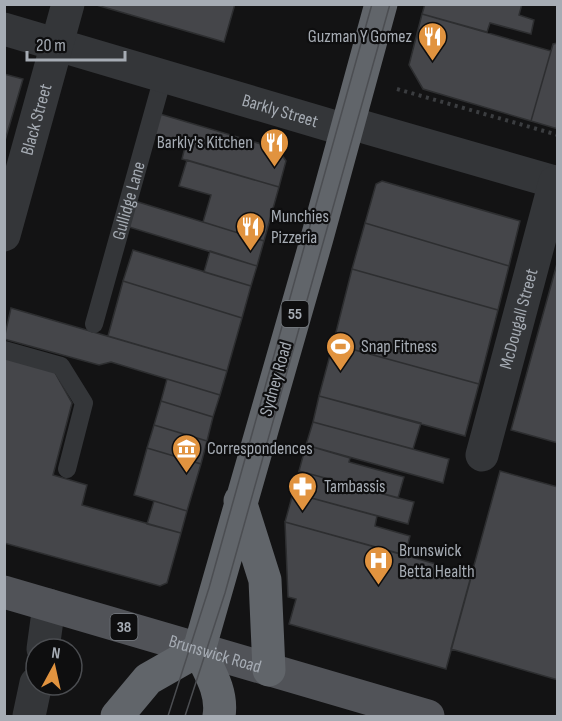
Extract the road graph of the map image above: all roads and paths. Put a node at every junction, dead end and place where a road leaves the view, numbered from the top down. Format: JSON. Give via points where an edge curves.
{"nodes":[{"id":1,"x":68,"y":4,"type":"edge"},
{"id":2,"x":381,"y":4,"type":"edge"},
{"id":3,"x":4,"y":29,"type":"edge"},
{"id":4,"x":57,"y":45,"type":"junction"},
{"id":5,"x":163,"y":77,"type":"junction"},
{"id":6,"x":397,"y":89,"type":"dead end"},
{"id":7,"x":348,"y":126,"type":"junction"},
{"id":8,"x":558,"y":135,"type":"edge"},
{"id":9,"x":556,"y":182,"type":"edge"},
{"id":10,"x":4,"y":235,"type":"edge"},
{"id":11,"x":94,"y":324,"type":"dead end"},
{"id":12,"x":4,"y":350,"type":"edge"},
{"id":13,"x":482,"y":455,"type":"dead end"},
{"id":14,"x":67,"y":469,"type":"dead end"},
{"id":15,"x":240,"y":501,"type":"junction"},
{"id":16,"x":4,"y":592,"type":"edge"},
{"id":17,"x":50,"y":605,"type":"junction"},
{"id":18,"x":45,"y":637,"type":"edge"},
{"id":19,"x":199,"y":650,"type":"junction"},
{"id":20,"x":269,"y":670,"type":"junction"},
{"id":21,"x":33,"y":697,"type":"edge"},
{"id":22,"x":28,"y":717,"type":"edge"},
{"id":23,"x":117,"y":717,"type":"edge"},
{"id":24,"x":219,"y":717,"type":"edge"},
{"id":25,"x":428,"y":717,"type":"edge"}],
"edges":[{"from":1,"to":4,"type":"street","name":"Black Street"},
{"from":2,"to":7,"type":"highway","name":"Sydney Road","number":"55"},
{"from":3,"to":4,"type":"street","name":"Barkly Street"},
{"from":4,"to":5,"type":"street","name":"Barkly Street"},
{"from":4,"to":10,"type":"street","name":"Black Street"},
{"from":5,"to":7,"type":"street","name":"Barkly Street","via":[[339,128]]},
{"from":5,"to":11,"type":"lane","name":"Gullidge Lane"},
{"from":6,"to":8,"type":"path"},
{"from":7,"to":9,"type":"street","name":"Barkly Street","via":[[357,125]]},
{"from":7,"to":15,"type":"highway","name":"Sydney Road","number":"55"},
{"from":9,"to":13,"type":"street","name":"McDougall Street"},
{"from":12,"to":14,"type":"lane","via":[[61,366],[84,403]]},
{"from":15,"to":19,"type":"highway","name":"Sydney Road","number":"55"},
{"from":15,"to":20,"type":"highway","via":[[265,580]]},
{"from":16,"to":17,"type":"main road","name":"Brunswick Road","number":"38"},
{"from":17,"to":18,"type":"street"},
{"from":17,"to":19,"type":"main road","name":"Brunswick Road","number":"38"},
{"from":19,"to":20,"type":"main road","name":"Brunswick Road","number":"38"},
{"from":19,"to":23,"type":"highway","via":[[148,679]]},
{"from":19,"to":24,"type":"highway","via":[[218,688]]},
{"from":20,"to":25,"type":"main road","name":"Brunswick Road","number":"38"},
{"from":21,"to":22,"type":"street"}]}
